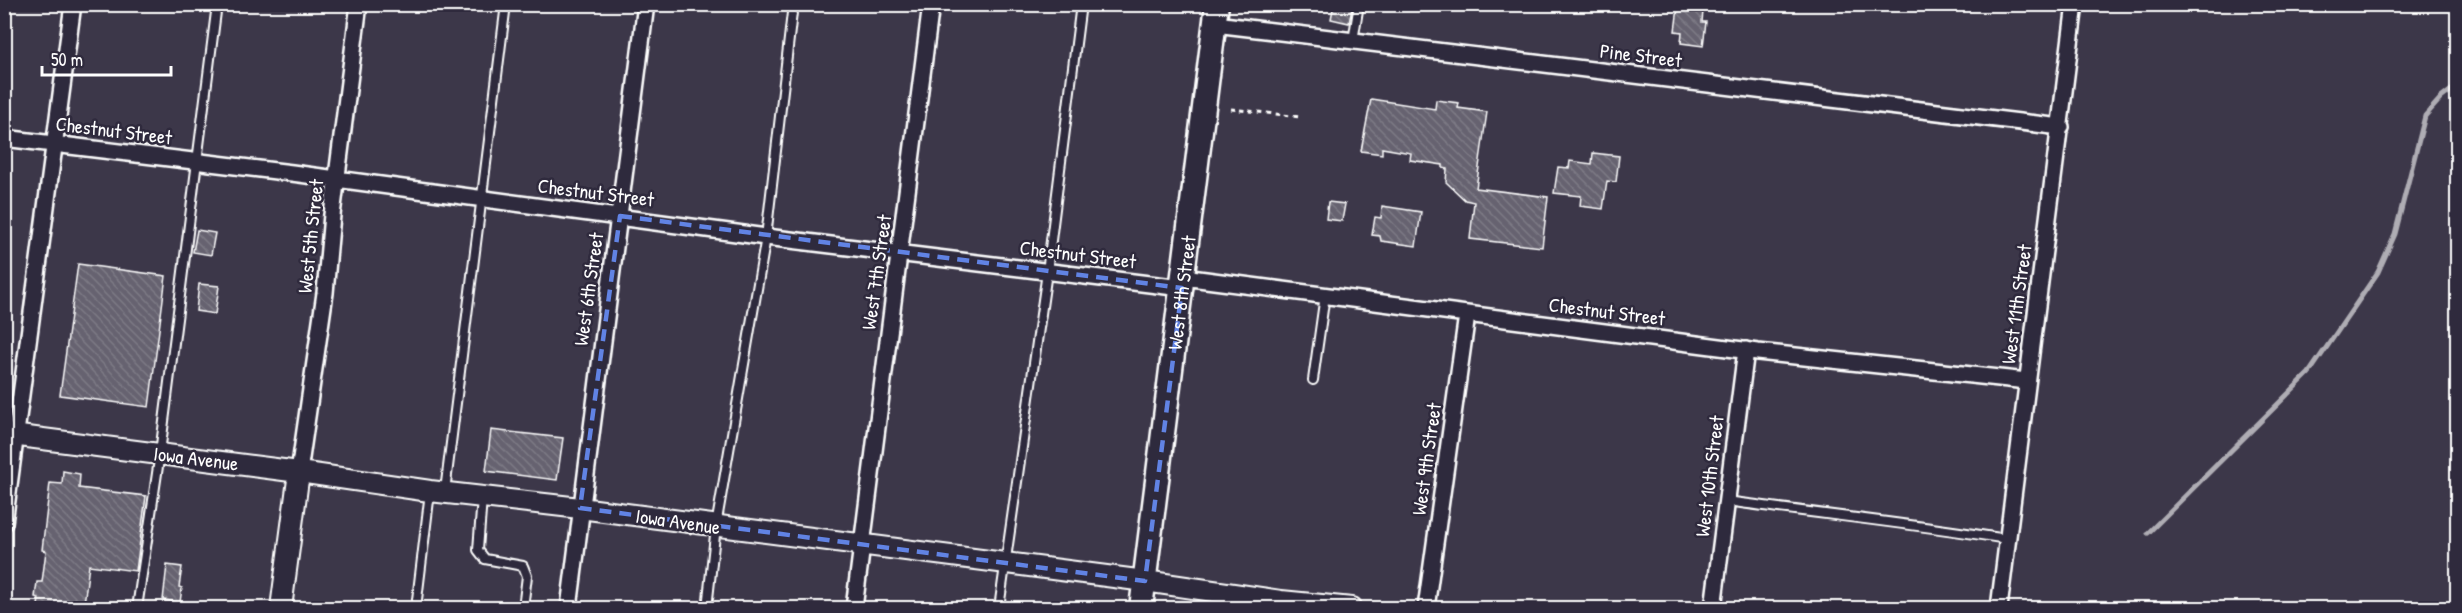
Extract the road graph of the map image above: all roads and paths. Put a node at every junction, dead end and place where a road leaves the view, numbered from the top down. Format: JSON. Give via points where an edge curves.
{"nodes":[{"id":1,"x":73,"y":4,"type":"edge"},
{"id":2,"x":217,"y":4,"type":"edge"},
{"id":3,"x":359,"y":4,"type":"edge"},
{"id":4,"x":506,"y":4,"type":"edge"},
{"id":5,"x":646,"y":4,"type":"edge"},
{"id":6,"x":793,"y":4,"type":"edge"},
{"id":7,"x":931,"y":4,"type":"edge"},
{"id":8,"x":1081,"y":4,"type":"edge"},
{"id":9,"x":1359,"y":4,"type":"edge"},
{"id":10,"x":2075,"y":4,"type":"edge"},
{"id":11,"x":1215,"y":10,"type":"edge"},
{"id":12,"x":1353,"y":41,"type":"junction"},
{"id":13,"x":1231,"y":109,"type":"dead end"},
{"id":14,"x":1301,"y":117,"type":"dead end"},
{"id":15,"x":2061,"y":127,"type":"junction"},
{"id":16,"x":4,"y":138,"type":"edge"},
{"id":17,"x":55,"y":144,"type":"junction"},
{"id":18,"x":198,"y":161,"type":"junction"},
{"id":19,"x":337,"y":180,"type":"junction"},
{"id":20,"x":482,"y":199,"type":"junction"},
{"id":21,"x":620,"y":216,"type":"junction"},
{"id":22,"x":766,"y":237,"type":"junction"},
{"id":23,"x":899,"y":252,"type":"junction"},
{"id":24,"x":1047,"y":272,"type":"junction"},
{"id":25,"x":1183,"y":282,"type":"junction"},
{"id":26,"x":1325,"y":295,"type":"junction"},
{"id":27,"x":1467,"y":315,"type":"junction"},
{"id":28,"x":1746,"y":350,"type":"junction"},
{"id":29,"x":1313,"y":380,"type":"dead end"},
{"id":30,"x":2027,"y":381,"type":"junction"},
{"id":31,"x":10,"y":436,"type":"edge"},
{"id":32,"x":160,"y":453,"type":"junction"},
{"id":33,"x":299,"y":472,"type":"junction"},
{"id":34,"x":437,"y":492,"type":"junction"},
{"id":35,"x":482,"y":497,"type":"junction"},
{"id":36,"x":1727,"y":501,"type":"junction"},
{"id":37,"x":580,"y":508,"type":"junction"},
{"id":38,"x":4,"y":523,"type":"edge"},
{"id":39,"x":716,"y":526,"type":"junction"},
{"id":40,"x":2007,"y":539,"type":"junction"},
{"id":41,"x":863,"y":545,"type":"junction"},
{"id":42,"x":1004,"y":564,"type":"junction"},
{"id":43,"x":1145,"y":581,"type":"junction"},
{"id":44,"x":1281,"y":605,"type":"edge"},
{"id":45,"x":137,"y":609,"type":"edge"},
{"id":46,"x":281,"y":609,"type":"edge"},
{"id":47,"x":416,"y":609,"type":"edge"},
{"id":48,"x":523,"y":609,"type":"edge"},
{"id":49,"x":568,"y":609,"type":"edge"},
{"id":50,"x":706,"y":609,"type":"edge"},
{"id":51,"x":854,"y":609,"type":"edge"},
{"id":52,"x":999,"y":609,"type":"edge"},
{"id":53,"x":1141,"y":609,"type":"edge"},
{"id":54,"x":1352,"y":609,"type":"edge"},
{"id":55,"x":1426,"y":609,"type":"edge"},
{"id":56,"x":1713,"y":609,"type":"edge"},
{"id":57,"x":1999,"y":609,"type":"edge"}],
"edges":[{"from":1,"to":17,"type":"street"},
{"from":2,"to":18,"type":"lane"},
{"from":3,"to":19,"type":"street","name":"West 5th Street"},
{"from":4,"to":20,"type":"lane"},
{"from":5,"to":21,"type":"street","name":"West 6th Street"},
{"from":6,"to":22,"type":"lane"},
{"from":7,"to":23,"type":"street","name":"West 7th Street"},
{"from":8,"to":24,"type":"lane"},
{"from":9,"to":12,"type":"lane"},
{"from":10,"to":15,"type":"street","name":"West 11th Street"},
{"from":11,"to":12,"type":"street","name":"Pine Street"},
{"from":11,"to":25,"type":"main road","name":"West 8th Street"},
{"from":12,"to":15,"type":"street","name":"Pine Street"},
{"from":13,"to":14,"type":"path"},
{"from":15,"to":30,"type":"street","name":"West 11th Street"},
{"from":16,"to":17,"type":"street","name":"Chestnut Street"},
{"from":17,"to":18,"type":"street","name":"Chestnut Street"},
{"from":17,"to":31,"type":"street"},
{"from":18,"to":19,"type":"street","name":"Chestnut Street"},
{"from":18,"to":32,"type":"lane"},
{"from":19,"to":20,"type":"street","name":"Chestnut Street"},
{"from":19,"to":33,"type":"street","name":"West 5th Street"},
{"from":20,"to":21,"type":"street","name":"Chestnut Street"},
{"from":20,"to":34,"type":"lane"},
{"from":21,"to":22,"type":"street","name":"Chestnut Street"},
{"from":21,"to":37,"type":"street","name":"West 6th Street"},
{"from":22,"to":23,"type":"street","name":"Chestnut Street"},
{"from":22,"to":39,"type":"lane"},
{"from":23,"to":24,"type":"street","name":"Chestnut Street"},
{"from":23,"to":41,"type":"street","name":"West 7th Street"},
{"from":24,"to":25,"type":"street","name":"Chestnut Street"},
{"from":24,"to":42,"type":"lane"},
{"from":25,"to":26,"type":"street","name":"Chestnut Street"},
{"from":25,"to":43,"type":"main road","name":"West 8th Street"},
{"from":26,"to":27,"type":"street","name":"Chestnut Street"},
{"from":26,"to":29,"type":"lane"},
{"from":27,"to":28,"type":"street","name":"Chestnut Street"},
{"from":27,"to":55,"type":"street","name":"West 9th Street"},
{"from":28,"to":30,"type":"street","name":"Chestnut Street"},
{"from":28,"to":36,"type":"street","name":"West 10th Street"},
{"from":30,"to":40,"type":"street","name":"West 11th Street"},
{"from":31,"to":32,"type":"street","name":"Iowa Avenue"},
{"from":31,"to":38,"type":"street"},
{"from":32,"to":33,"type":"street","name":"Iowa Avenue"},
{"from":32,"to":45,"type":"lane"},
{"from":33,"to":34,"type":"street","name":"Iowa Avenue"},
{"from":33,"to":46,"type":"street"},
{"from":34,"to":35,"type":"street","name":"Iowa Avenue"},
{"from":34,"to":47,"type":"lane"},
{"from":35,"to":37,"type":"street","name":"Iowa Avenue"},
{"from":35,"to":48,"type":"lane","via":[[478,550],[485,559],[523,566],[527,576]]},
{"from":36,"to":40,"type":"lane"},
{"from":36,"to":56,"type":"street","name":"West 10th Street"},
{"from":37,"to":39,"type":"street","name":"Iowa Avenue"},
{"from":37,"to":49,"type":"street","name":"West 6th Street"},
{"from":39,"to":41,"type":"street","name":"Iowa Avenue"},
{"from":39,"to":50,"type":"lane"},
{"from":40,"to":57,"type":"street","name":"West 11th Street"},
{"from":41,"to":42,"type":"street","name":"Iowa Avenue"},
{"from":41,"to":51,"type":"street","name":"West 7th Street"},
{"from":42,"to":43,"type":"street","name":"Iowa Avenue"},
{"from":42,"to":52,"type":"lane"},
{"from":43,"to":44,"type":"street","name":"Iowa Avenue"},
{"from":43,"to":53,"type":"main road","name":"West 8th Street"},
{"from":44,"to":54,"type":"street","name":"Iowa Avenue"}]}
